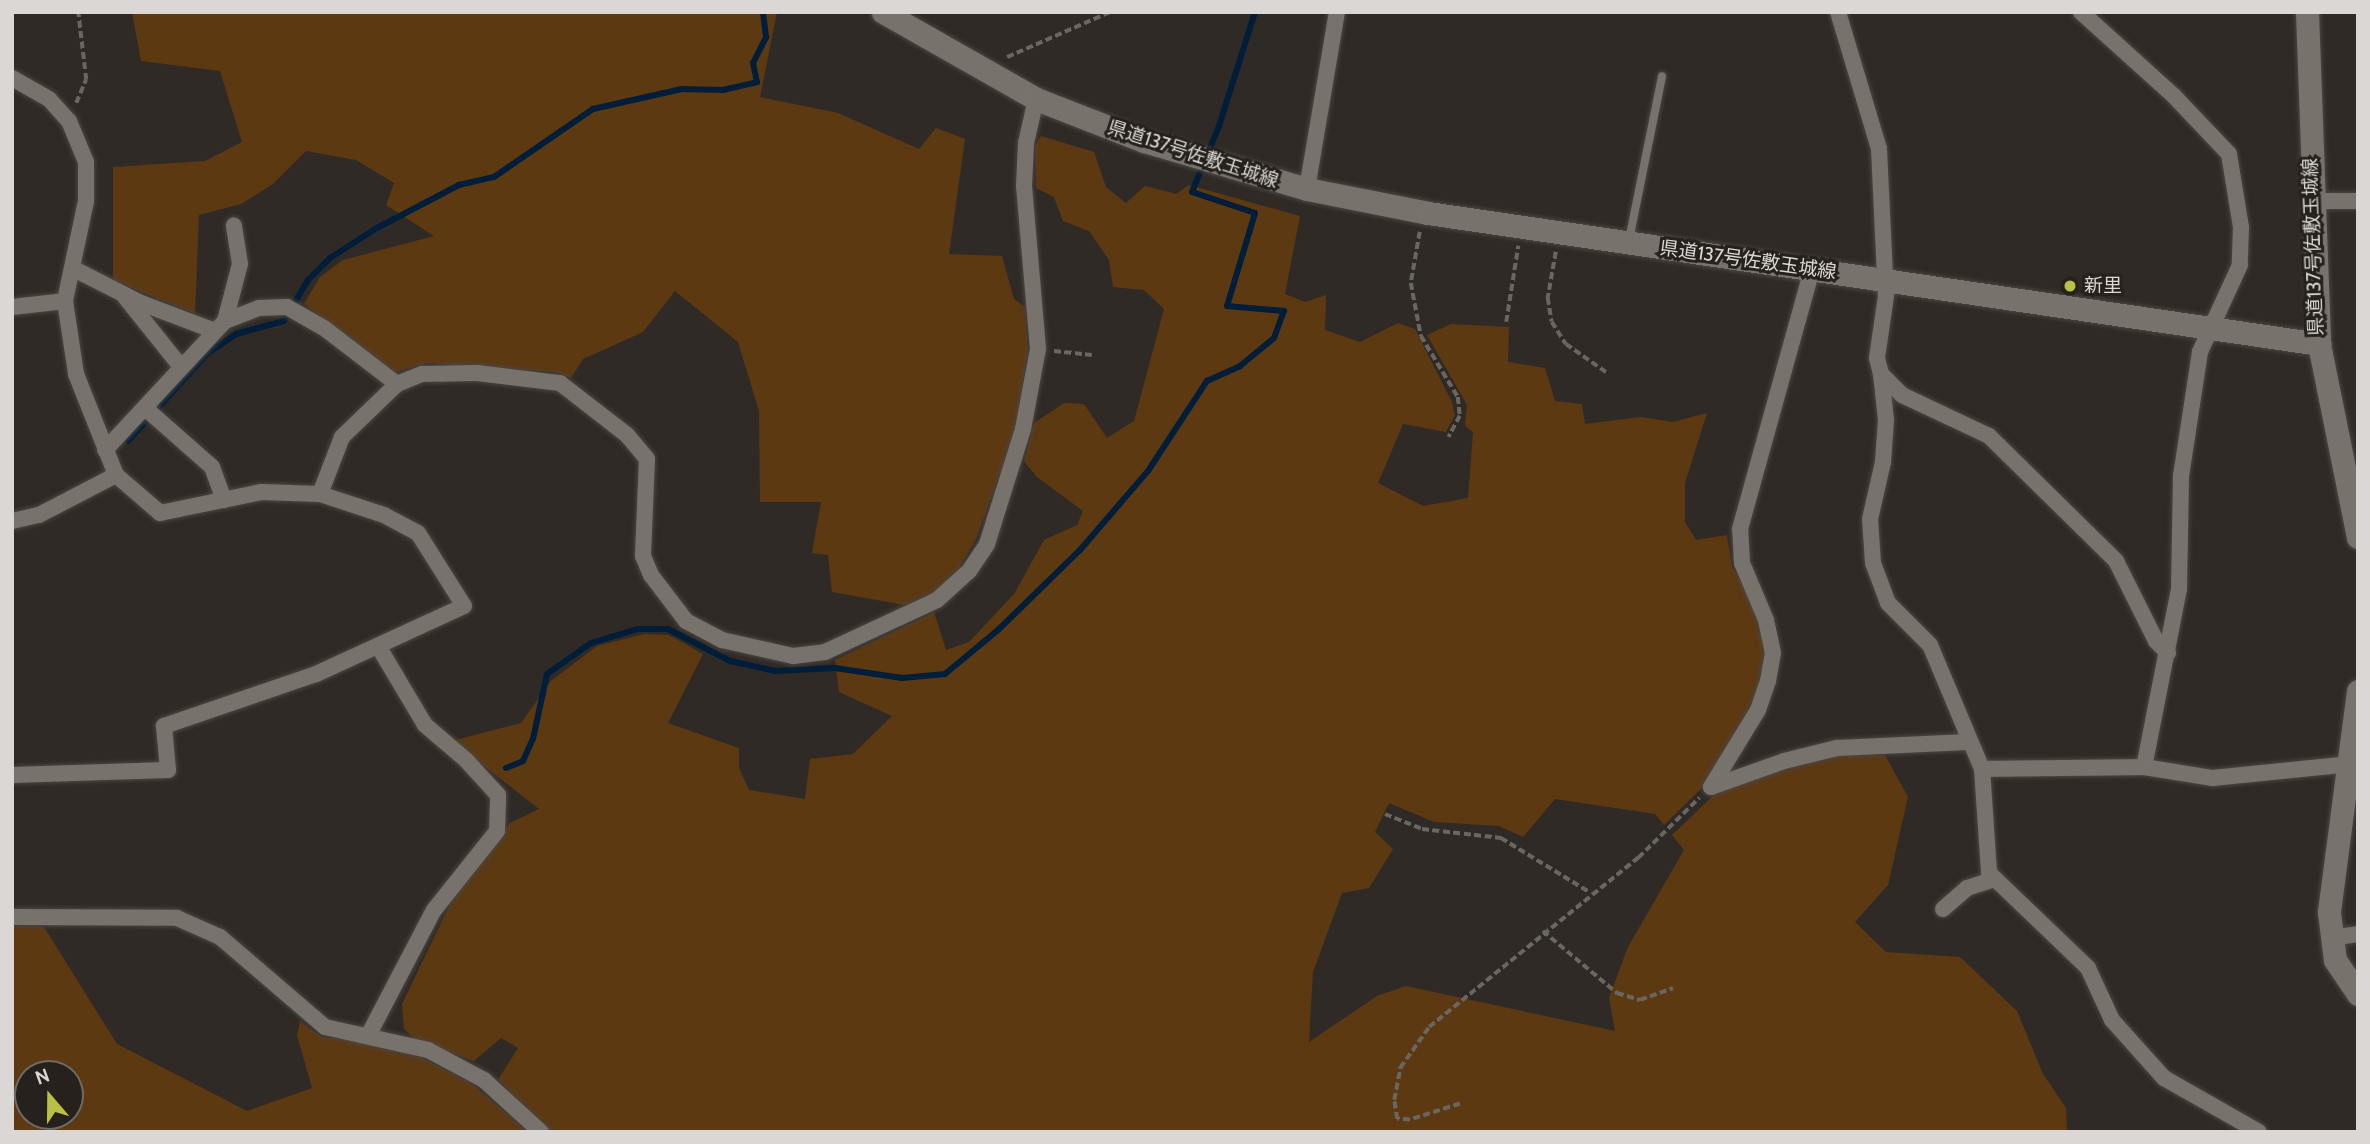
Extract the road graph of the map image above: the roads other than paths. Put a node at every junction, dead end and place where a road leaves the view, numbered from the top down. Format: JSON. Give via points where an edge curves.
{"nodes":[{"id":1,"x":883,"y":12,"type":"edge"},
{"id":2,"x":1337,"y":12,"type":"edge"},
{"id":3,"x":1838,"y":12,"type":"edge"},
{"id":4,"x":2081,"y":12,"type":"edge"},
{"id":5,"x":2307,"y":12,"type":"edge"},
{"id":6,"x":1662,"y":76,"type":"dead end"},
{"id":7,"x":12,"y":78,"type":"edge"},
{"id":8,"x":1036,"y":99,"type":"junction"},
{"id":9,"x":1307,"y":190,"type":"junction"},
{"id":10,"x":2312,"y":201,"type":"junction"},
{"id":11,"x":2358,"y":201,"type":"edge"},
{"id":12,"x":234,"y":225,"type":"dead end"},
{"id":13,"x":1628,"y":243,"type":"junction"},
{"id":14,"x":72,"y":268,"type":"junction"},
{"id":15,"x":1812,"y":269,"type":"junction"},
{"id":16,"x":1886,"y":281,"type":"junction"},
{"id":17,"x":121,"y":293,"type":"junction"},
{"id":18,"x":65,"y":301,"type":"junction"},
{"id":19,"x":12,"y":307,"type":"edge"},
{"id":20,"x":220,"y":326,"type":"junction"},
{"id":21,"x":2208,"y":327,"type":"junction"},
{"id":22,"x":2319,"y":344,"type":"junction"},
{"id":23,"x":181,"y":368,"type":"junction"},
{"id":24,"x":1881,"y":374,"type":"junction"},
{"id":25,"x":397,"y":384,"type":"junction"},
{"id":26,"x":146,"y":409,"type":"junction"},
{"id":27,"x":105,"y":450,"type":"junction"},
{"id":28,"x":116,"y":475,"type":"junction"},
{"id":29,"x":320,"y":494,"type":"junction"},
{"id":30,"x":224,"y":500,"type":"junction"},
{"id":31,"x":12,"y":521,"type":"edge"},
{"id":32,"x":2358,"y":537,"type":"edge"},
{"id":33,"x":378,"y":646,"type":"junction"},
{"id":34,"x":2168,"y":653,"type":"junction"},
{"id":35,"x":2357,"y":701,"type":"edge"},
{"id":36,"x":1968,"y":742,"type":"junction"},
{"id":37,"x":2350,"y":764,"type":"junction"},
{"id":38,"x":2144,"y":767,"type":"junction"},
{"id":39,"x":1982,"y":769,"type":"junction"},
{"id":40,"x":12,"y":775,"type":"edge"},
{"id":41,"x":1995,"y":879,"type":"junction"},
{"id":42,"x":1943,"y":909,"type":"dead end"},
{"id":43,"x":12,"y":917,"type":"edge"},
{"id":44,"x":2358,"y":934,"type":"edge"},
{"id":45,"x":2330,"y":938,"type":"junction"},
{"id":46,"x":2358,"y":994,"type":"edge"},
{"id":47,"x":369,"y":1036,"type":"junction"},
{"id":48,"x":541,"y":1132,"type":"edge"},
{"id":49,"x":2259,"y":1132,"type":"edge"}],
"edges":[{"from":1,"to":8,"type":"main road","name":"県道137号佐敷玉城線"},
{"from":2,"to":9,"type":"street"},
{"from":3,"to":16,"type":"street","via":[[1879,149]]},
{"from":4,"to":21,"type":"street","via":[[2190,111],[2228,155],[2237,190],[2240,265]]},
{"from":5,"to":10,"type":"main road","name":"県道137号佐敷玉城線"},
{"from":6,"to":13,"type":"lane"},
{"from":7,"to":14,"type":"street","via":[[49,99],[69,121],[86,162],[86,201]]},
{"from":8,"to":9,"type":"main road","name":"県道137号佐敷玉城線","via":[[1191,157]]},
{"from":8,"to":25,"type":"street","via":[[1026,143],[1024,186],[1038,349],[1023,429],[987,544],[969,570],[937,600],[825,652],[793,656],[722,640],[675,612],[643,556],[647,459],[628,435],[560,383],[477,373],[422,374]]},
{"from":9,"to":13,"type":"main road","name":"県道137号佐敷玉城線"},
{"from":10,"to":11,"type":"street"},
{"from":10,"to":22,"type":"main road","name":"県道137号佐敷玉城線"},
{"from":12,"to":20,"type":"street","via":[[240,264]]},
{"from":13,"to":15,"type":"main road","name":"県道137号佐敷玉城線"},
{"from":14,"to":17,"type":"street"},
{"from":14,"to":18,"type":"street"},
{"from":15,"to":16,"type":"main road","name":"県道137号佐敷玉城線"},
{"from":15,"to":36,"type":"street","via":[[1740,530],[1742,564],[1766,620],[1773,653],[1768,681],[1758,710],[1711,787],[1837,748]]},
{"from":16,"to":21,"type":"main road","name":"県道137号佐敷玉城線"},
{"from":16,"to":24,"type":"street","via":[[1877,358]]},
{"from":17,"to":20,"type":"street"},
{"from":17,"to":23,"type":"street"},
{"from":18,"to":19,"type":"street"},
{"from":18,"to":27,"type":"street","via":[[76,374]]},
{"from":20,"to":23,"type":"street"},
{"from":20,"to":25,"type":"street","via":[[259,308],[286,307]]},
{"from":21,"to":22,"type":"main road","name":"県道137号佐敷玉城線"},
{"from":21,"to":34,"type":"street","via":[[2180,476],[2179,589]]},
{"from":22,"to":32,"type":"main road"},
{"from":23,"to":26,"type":"street"},
{"from":24,"to":34,"type":"street","via":[[1902,395],[1989,436],[2116,561],[2156,641]]},
{"from":24,"to":36,"type":"street","via":[[1886,420],[1884,462],[1870,519],[1873,563],[1888,603],[1930,645]]},
{"from":25,"to":29,"type":"street","via":[[342,437]]},
{"from":26,"to":27,"type":"street"},
{"from":26,"to":30,"type":"street","via":[[212,467]]},
{"from":27,"to":28,"type":"street"},
{"from":28,"to":30,"type":"street","via":[[160,513]]},
{"from":28,"to":31,"type":"street","via":[[38,515]]},
{"from":29,"to":30,"type":"street","via":[[261,492]]},
{"from":29,"to":33,"type":"street","via":[[384,514],[418,533],[464,606]]},
{"from":33,"to":40,"type":"street","via":[[316,674],[164,726],[168,770]]},
{"from":33,"to":47,"type":"street","via":[[425,725],[498,796],[497,831],[433,909]]},
{"from":34,"to":38,"type":"street"},
{"from":35,"to":37,"type":"main road"},
{"from":36,"to":39,"type":"street"},
{"from":37,"to":38,"type":"street","via":[[2213,778]]},
{"from":37,"to":45,"type":"main road","via":[[2329,912]]},
{"from":38,"to":39,"type":"street"},
{"from":39,"to":41,"type":"street","via":[[1985,844],[1989,873]]},
{"from":41,"to":42,"type":"street","via":[[1967,888]]},
{"from":41,"to":49,"type":"street","via":[[2088,968],[2112,1020],[2164,1078]]},
{"from":43,"to":47,"type":"street","via":[[177,918],[220,937],[325,1027]]},
{"from":44,"to":45,"type":"street"},
{"from":45,"to":46,"type":"main road","via":[[2335,960]]},
{"from":47,"to":48,"type":"street","via":[[428,1050],[484,1080]]}]}
